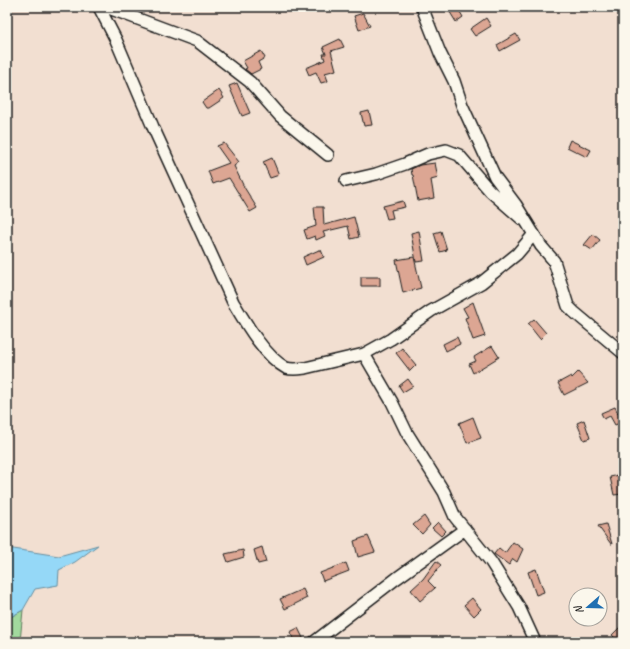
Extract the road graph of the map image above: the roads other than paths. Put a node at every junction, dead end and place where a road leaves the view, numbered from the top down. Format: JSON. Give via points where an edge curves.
{"nodes":[{"id":1,"x":99,"y":7,"type":"edge"},
{"id":2,"x":106,"y":7,"type":"edge"},
{"id":3,"x":422,"y":7,"type":"edge"},
{"id":4,"x":328,"y":156,"type":"dead end"},
{"id":5,"x":346,"y":181,"type":"dead end"},
{"id":6,"x":526,"y":221,"type":"junction"},
{"id":7,"x":534,"y":234,"type":"junction"},
{"id":8,"x":623,"y":353,"type":"edge"},
{"id":9,"x":364,"y":354,"type":"junction"},
{"id":10,"x":465,"y":529,"type":"junction"},
{"id":11,"x":314,"y":642,"type":"edge"},
{"id":12,"x":535,"y":642,"type":"edge"}],
"edges":[{"from":1,"to":9,"type":"street","via":[[233,302],[249,329],[276,360],[287,368],[305,368]]},
{"from":2,"to":4,"type":"street","via":[[197,41],[250,82],[280,116]]},
{"from":3,"to":6,"type":"street","via":[[495,177]]},
{"from":5,"to":6,"type":"street","via":[[376,174],[428,154],[446,150],[459,155],[490,191]]},
{"from":6,"to":7,"type":"street"},
{"from":7,"to":8,"type":"street","via":[[554,261],[568,306]]},
{"from":7,"to":9,"type":"street","via":[[517,254],[481,283],[430,311],[391,339]]},
{"from":9,"to":10,"type":"street","via":[[386,390],[407,433],[444,492],[455,517]]},
{"from":10,"to":11,"type":"street","via":[[396,578]]},
{"from":10,"to":12,"type":"street","via":[[499,574],[519,607]]}]}
